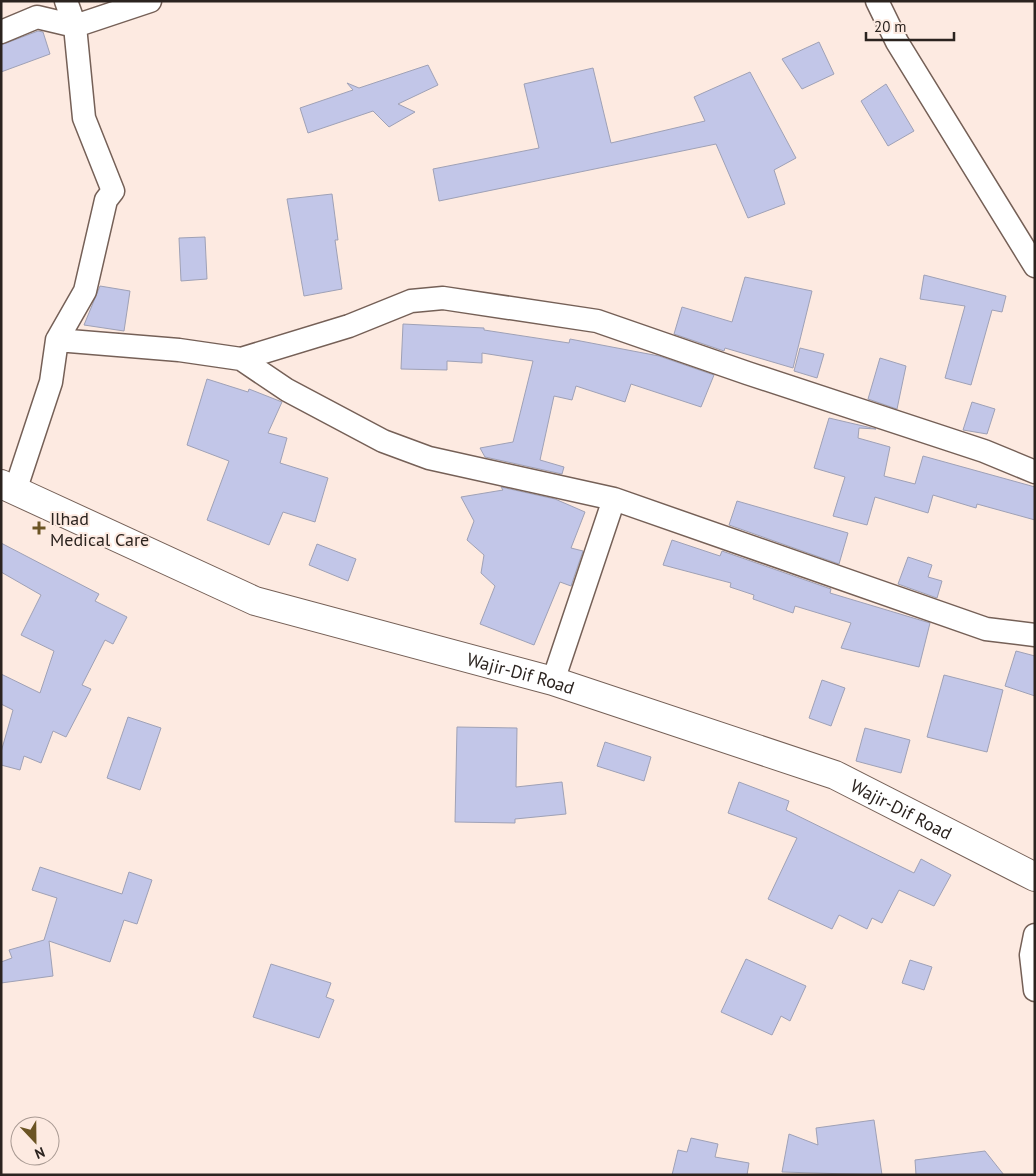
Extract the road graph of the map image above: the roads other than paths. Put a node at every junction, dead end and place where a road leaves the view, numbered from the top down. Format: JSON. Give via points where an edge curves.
{"nodes":[{"id":1,"x":66,"y":1,"type":"edge"},
{"id":2,"x":150,"y":1,"type":"edge"},
{"id":3,"x":877,"y":1,"type":"edge"},
{"id":4,"x":75,"y":26,"type":"junction"},
{"id":5,"x":1,"y":32,"type":"edge"},
{"id":6,"x":1035,"y":266,"type":"edge"},
{"id":7,"x":57,"y":340,"type":"junction"},
{"id":8,"x":241,"y":360,"type":"junction"},
{"id":9,"x":1035,"y":472,"type":"edge"},
{"id":10,"x":8,"y":487,"type":"edge"},
{"id":11,"x":614,"y":499,"type":"junction"},
{"id":12,"x":1035,"y":635,"type":"edge"},
{"id":13,"x":553,"y":681,"type":"junction"},
{"id":14,"x":1035,"y":877,"type":"edge"},
{"id":15,"x":1035,"y":935,"type":"edge"},
{"id":16,"x":1035,"y":990,"type":"edge"}],
"edges":[{"from":1,"to":4,"type":"street"},
{"from":2,"to":4,"type":"street"},
{"from":3,"to":6,"type":"street","via":[[897,42]]},
{"from":4,"to":5,"type":"street","via":[[37,17]]},
{"from":4,"to":7,"type":"street","via":[[84,118],[113,191],[106,200],[85,291]]},
{"from":7,"to":8,"type":"street","via":[[179,350]]},
{"from":7,"to":10,"type":"street","via":[[51,382]]},
{"from":8,"to":9,"type":"street","via":[[349,326],[411,301],[443,298],[597,321],[984,451]]},
{"from":8,"to":11,"type":"street","via":[[287,390],[383,441],[429,458]]},
{"from":10,"to":13,"type":"main road","name":"Wajir-Dif Road","via":[[255,601]]},
{"from":11,"to":12,"type":"street","via":[[986,629]]},
{"from":11,"to":13,"type":"street"},
{"from":13,"to":14,"type":"main road","name":"Wajir-Dif Road","via":[[835,775]]},
{"from":15,"to":16,"type":"street","via":[[1031,955]]}]}
